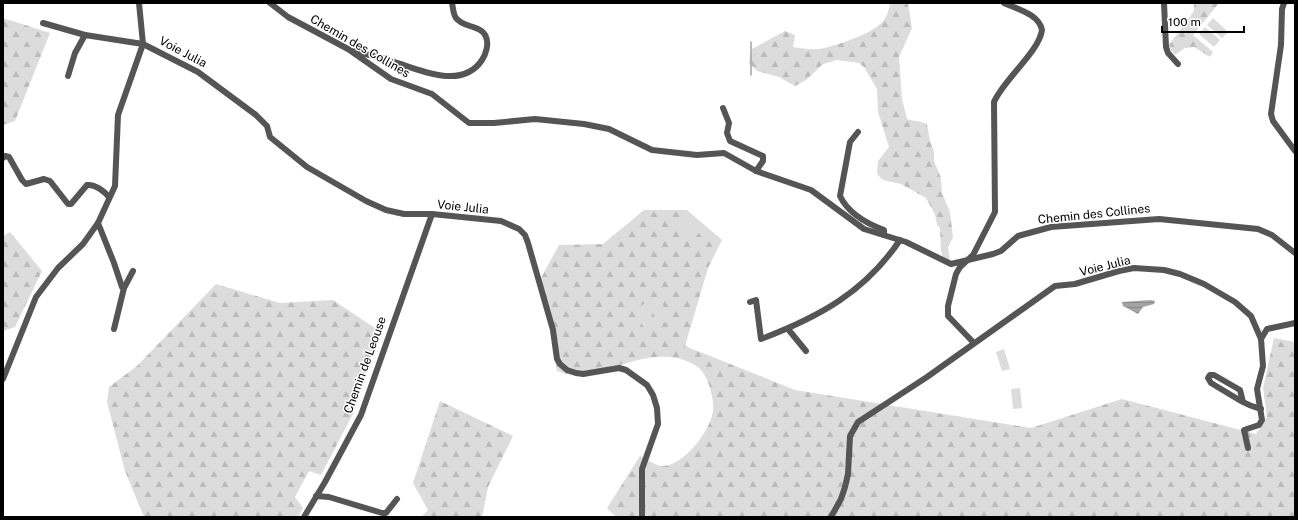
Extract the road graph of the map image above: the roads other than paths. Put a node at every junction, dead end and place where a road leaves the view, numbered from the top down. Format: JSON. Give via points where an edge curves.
{"nodes":[{"id":1,"x":139,"y":3,"type":"edge"},
{"id":2,"x":270,"y":3,"type":"edge"},
{"id":3,"x":452,"y":3,"type":"edge"},
{"id":4,"x":1004,"y":3,"type":"edge"},
{"id":5,"x":1164,"y":3,"type":"edge"},
{"id":6,"x":1284,"y":3,"type":"edge"},
{"id":7,"x":43,"y":23,"type":"dead end"},
{"id":8,"x":85,"y":35,"type":"junction"},
{"id":9,"x":143,"y":44,"type":"junction"},
{"id":10,"x":348,"y":49,"type":"junction"},
{"id":11,"x":1178,"y":64,"type":"dead end"},
{"id":12,"x":68,"y":76,"type":"dead end"},
{"id":13,"x":723,"y":108,"type":"dead end"},
{"id":14,"x":858,"y":132,"type":"dead end"},
{"id":15,"x":1295,"y":151,"type":"edge"},
{"id":16,"x":3,"y":158,"type":"edge"},
{"id":17,"x":756,"y":171,"type":"junction"},
{"id":18,"x":109,"y":197,"type":"junction"},
{"id":19,"x":432,"y":214,"type":"junction"},
{"id":20,"x":98,"y":223,"type":"junction"},
{"id":21,"x":884,"y":235,"type":"junction"},
{"id":22,"x":900,"y":240,"type":"junction"},
{"id":23,"x":1295,"y":253,"type":"edge"},
{"id":24,"x":965,"y":262,"type":"junction"},
{"id":25,"x":133,"y":271,"type":"dead end"},
{"id":26,"x":124,"y":288,"type":"junction"},
{"id":27,"x":750,"y":302,"type":"dead end"},
{"id":28,"x":1295,"y":323,"type":"edge"},
{"id":29,"x":114,"y":328,"type":"dead end"},
{"id":30,"x":788,"y":329,"type":"junction"},
{"id":31,"x":1262,"y":339,"type":"junction"},
{"id":32,"x":973,"y":342,"type":"junction"},
{"id":33,"x":806,"y":351,"type":"dead end"},
{"id":34,"x":3,"y":379,"type":"edge"},
{"id":35,"x":1243,"y":402,"type":"junction"},
{"id":36,"x":1261,"y":409,"type":"junction"},
{"id":37,"x":1248,"y":448,"type":"dead end"},
{"id":38,"x":316,"y":496,"type":"junction"},
{"id":39,"x":397,"y":498,"type":"dead end"},
{"id":40,"x":304,"y":517,"type":"edge"},
{"id":41,"x":642,"y":517,"type":"edge"},
{"id":42,"x":831,"y":517,"type":"edge"}],
"edges":[{"from":1,"to":9,"type":"street"},
{"from":2,"to":10,"type":"street","name":"Chemin des Collines","via":[[298,23]]},
{"from":3,"to":10,"type":"street","via":[[456,18],[461,23],[482,31],[486,36],[483,59],[474,71],[458,76],[426,73]]},
{"from":4,"to":24,"type":"street","via":[[1035,18],[1041,26],[1041,33],[1030,52],[1001,88],[994,102],[995,212],[976,251]]},
{"from":5,"to":11,"type":"street","via":[[1166,47]]},
{"from":6,"to":15,"type":"street","via":[[1271,114],[1273,122]]},
{"from":7,"to":8,"type":"street","name":"Voie Julia"},
{"from":8,"to":9,"type":"street","name":"Voie Julia"},
{"from":8,"to":12,"type":"street","via":[[75,53]]},
{"from":9,"to":18,"type":"street","via":[[118,115],[115,186]]},
{"from":9,"to":19,"type":"street","name":"Voie Julia","via":[[198,72],[256,114],[267,126],[270,137],[307,167],[386,210],[404,214]]},
{"from":10,"to":17,"type":"street","name":"Chemin des Collines","via":[[391,79],[432,94],[469,123],[535,118],[594,125],[652,150],[697,155],[724,153]]},
{"from":13,"to":17,"type":"street","via":[[730,141],[764,156],[764,161]]},
{"from":14,"to":21,"type":"street","via":[[850,142],[840,196],[843,202],[866,223],[884,230]]},
{"from":16,"to":18,"type":"street","via":[[9,157],[26,184],[44,179],[50,181],[68,204],[71,204],[88,185]]},
{"from":17,"to":21,"type":"street","name":"Chemin des Collines","via":[[806,187],[859,227]]},
{"from":18,"to":20,"type":"street"},
{"from":19,"to":38,"type":"street","name":"Chemin de Leouse","via":[[361,415]]},
{"from":19,"to":41,"type":"street","name":"Voie Julia","via":[[502,221],[519,229],[528,243],[560,364],[576,374],[619,368],[626,370],[639,378],[650,390],[657,408],[658,424],[642,469]]},
{"from":20,"to":26,"type":"street"},
{"from":20,"to":34,"type":"street","via":[[36,297]]},
{"from":21,"to":22,"type":"street","name":"Chemin des Collines"},
{"from":22,"to":24,"type":"street","name":"Chemin des Collines","via":[[951,264]]},
{"from":22,"to":30,"type":"street","via":[[870,278],[826,309]]},
{"from":23,"to":24,"type":"street","name":"Chemin des Collines","via":[[1272,235],[1258,229],[1159,219],[1037,230],[1018,236],[1002,250]]},
{"from":24,"to":32,"type":"street","via":[[956,274],[948,312],[950,319]]},
{"from":25,"to":26,"type":"street"},
{"from":26,"to":29,"type":"street"},
{"from":27,"to":30,"type":"street","via":[[756,300],[761,339]]},
{"from":28,"to":31,"type":"street","via":[[1267,329]]},
{"from":30,"to":33,"type":"street"},
{"from":31,"to":32,"type":"street","name":"Voie Julia","via":[[1248,312],[1204,284],[1164,270],[1134,268],[1075,284],[1055,286]]},
{"from":31,"to":36,"type":"street","via":[[1263,366],[1257,389]]},
{"from":32,"to":42,"type":"street","name":"Voie Julia","via":[[944,365],[858,422],[850,436],[845,487]]},
{"from":35,"to":35,"type":"street","via":[[1211,383],[1208,378],[1210,375],[1240,390]]},
{"from":35,"to":36,"type":"street"},
{"from":36,"to":37,"type":"street","via":[[1262,420],[1259,425],[1244,430]]},
{"from":38,"to":39,"type":"street","via":[[329,497],[382,513],[386,513]]},
{"from":38,"to":40,"type":"street","name":"Chemin de Leouse"}]}
